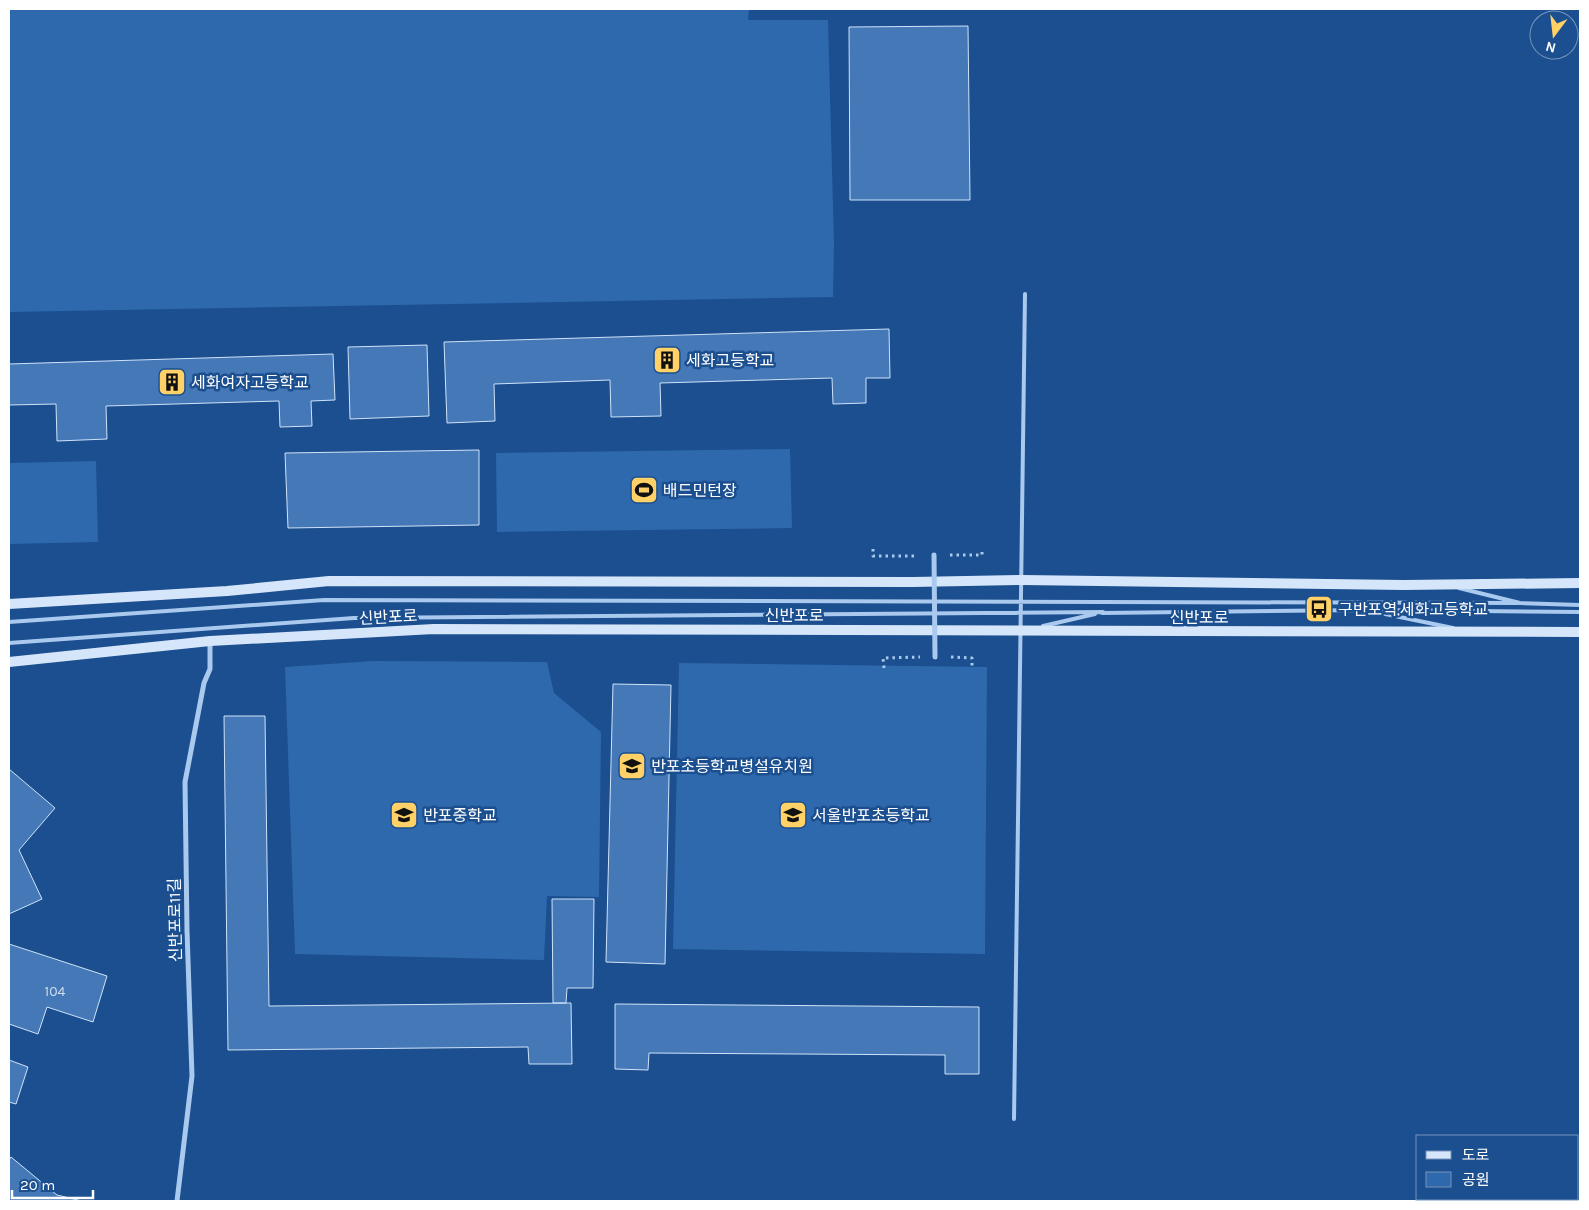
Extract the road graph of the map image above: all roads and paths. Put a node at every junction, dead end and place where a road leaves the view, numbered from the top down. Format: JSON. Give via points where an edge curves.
{"nodes":[{"id":1,"x":1025,"y":294,"type":"dead end"},
{"id":2,"x":982,"y":548,"type":"dead end"},
{"id":3,"x":873,"y":549,"type":"dead end"},
{"id":4,"x":934,"y":555,"type":"junction"},
{"id":5,"x":1022,"y":580,"type":"junction"},
{"id":6,"x":1580,"y":583,"type":"edge"},
{"id":7,"x":1443,"y":584,"type":"junction"},
{"id":8,"x":1022,"y":601,"type":"junction"},
{"id":9,"x":1520,"y":603,"type":"junction"},
{"id":10,"x":1580,"y":605,"type":"edge"},
{"id":11,"x":9,"y":606,"type":"edge"},
{"id":12,"x":1366,"y":610,"type":"junction"},
{"id":13,"x":1103,"y":612,"type":"junction"},
{"id":14,"x":1580,"y":612,"type":"edge"},
{"id":15,"x":1022,"y":613,"type":"junction"},
{"id":16,"x":9,"y":622,"type":"edge"},
{"id":17,"x":1021,"y":631,"type":"junction"},
{"id":18,"x":1475,"y":632,"type":"junction"},
{"id":19,"x":1580,"y":632,"type":"edge"},
{"id":20,"x":210,"y":641,"type":"junction"},
{"id":21,"x":9,"y":643,"type":"edge"},
{"id":22,"x":935,"y":657,"type":"joint"},
{"id":23,"x":972,"y":658,"type":"dead end"},
{"id":24,"x":9,"y":662,"type":"edge"},
{"id":25,"x":884,"y":668,"type":"dead end"},
{"id":26,"x":972,"y":668,"type":"dead end"},
{"id":27,"x":1014,"y":1119,"type":"dead end"},
{"id":28,"x":177,"y":1201,"type":"edge"}],
"edges":[{"from":1,"to":5,"type":"lane"},
{"from":2,"to":4,"type":"path","via":[[982,556]]},
{"from":3,"to":4,"type":"path","via":[[873,556]]},
{"from":4,"to":22,"type":"street","bridge":true},
{"from":5,"to":7,"type":"main road","name":"신반포로"},
{"from":5,"to":8,"type":"lane"},
{"from":5,"to":11,"type":"main road","name":"신반포로","via":[[329,581]]},
{"from":6,"to":7,"type":"main road","name":"신반포로"},
{"from":7,"to":9,"type":"lane"},
{"from":8,"to":9,"type":"lane"},
{"from":8,"to":15,"type":"lane"},
{"from":8,"to":16,"type":"lane","via":[[324,600]]},
{"from":9,"to":10,"type":"lane"},
{"from":12,"to":13,"type":"lane"},
{"from":12,"to":14,"type":"lane"},
{"from":12,"to":18,"type":"lane"},
{"from":13,"to":15,"type":"lane"},
{"from":13,"to":17,"type":"lane"},
{"from":15,"to":17,"type":"lane"},
{"from":15,"to":21,"type":"lane","via":[[354,618]]},
{"from":17,"to":18,"type":"main road","name":"신반포로"},
{"from":17,"to":20,"type":"main road","name":"신반포로","via":[[434,629]]},
{"from":17,"to":27,"type":"lane"},
{"from":18,"to":19,"type":"main road","name":"신반포로"},
{"from":20,"to":24,"type":"main road","name":"신반포로"},
{"from":20,"to":28,"type":"street","name":"신반포로11길","via":[[210,668],[204,683],[185,782],[192,1076]]},
{"from":22,"to":25,"type":"path","via":[[883,658]]},
{"from":23,"to":26,"type":"path"}]}
